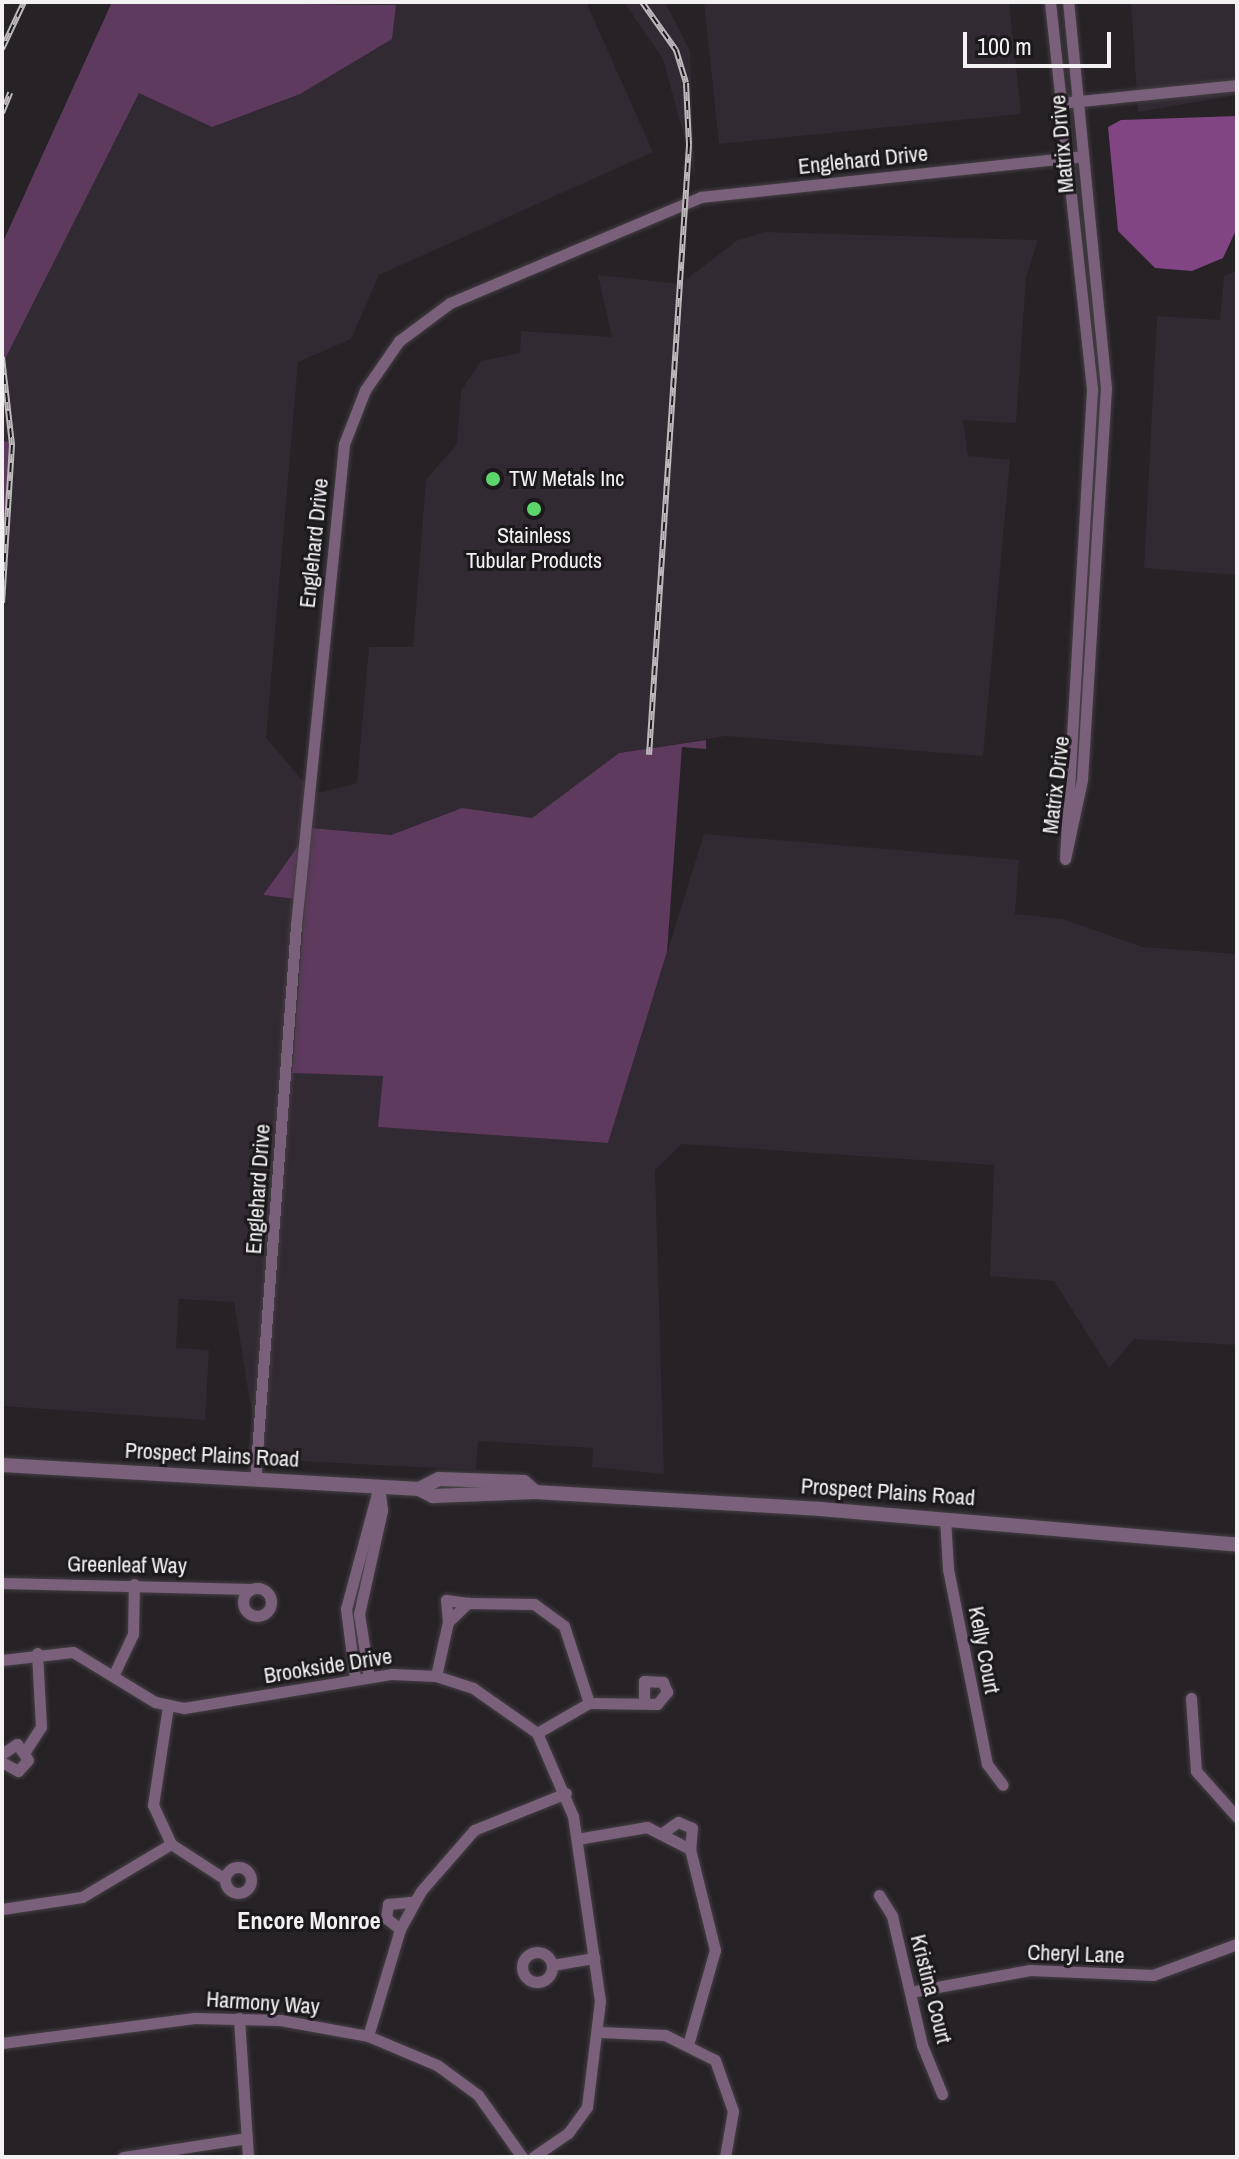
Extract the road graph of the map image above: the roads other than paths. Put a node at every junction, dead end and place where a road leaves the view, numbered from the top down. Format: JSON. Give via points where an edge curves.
{"nodes":[{"id":1,"x":1050,"y":2,"type":"edge"},
{"id":2,"x":1068,"y":2,"type":"edge"},
{"id":3,"x":1237,"y":85,"type":"edge"},
{"id":4,"x":1079,"y":102,"type":"junction"},
{"id":5,"x":1061,"y":103,"type":"junction"},
{"id":6,"x":1082,"y":156,"type":"junction"},
{"id":7,"x":1067,"y":158,"type":"junction"},
{"id":8,"x":2,"y":1465,"type":"edge"},
{"id":9,"x":255,"y":1479,"type":"junction"},
{"id":10,"x":379,"y":1486,"type":"junction"},
{"id":11,"x":945,"y":1518,"type":"junction"},
{"id":12,"x":1237,"y":1545,"type":"edge"},
{"id":13,"x":2,"y":1583,"type":"edge"},
{"id":14,"x":134,"y":1584,"type":"junction"},
{"id":15,"x":251,"y":1589,"type":"dead end"},
{"id":16,"x":468,"y":1603,"type":"junction"},
{"id":17,"x":448,"y":1622,"type":"junction"},
{"id":18,"x":37,"y":1653,"type":"junction"},
{"id":19,"x":2,"y":1660,"type":"edge"},
{"id":20,"x":114,"y":1674,"type":"junction"},
{"id":21,"x":436,"y":1676,"type":"junction"},
{"id":22,"x":369,"y":1677,"type":"junction"},
{"id":23,"x":355,"y":1679,"type":"junction"},
{"id":24,"x":1191,"y":1698,"type":"dead end"},
{"id":25,"x":644,"y":1702,"type":"dead end"},
{"id":26,"x":589,"y":1703,"type":"junction"},
{"id":27,"x":168,"y":1706,"type":"junction"},
{"id":28,"x":537,"y":1733,"type":"junction"},
{"id":29,"x":26,"y":1750,"type":"junction"},
{"id":30,"x":2,"y":1754,"type":"edge"},
{"id":31,"x":2,"y":1762,"type":"edge"},
{"id":32,"x":1003,"y":1785,"type":"dead end"},
{"id":33,"x":566,"y":1793,"type":"junction"},
{"id":34,"x":1237,"y":1817,"type":"edge"},
{"id":35,"x":665,"y":1831,"type":"junction"},
{"id":36,"x":577,"y":1839,"type":"junction"},
{"id":37,"x":171,"y":1844,"type":"junction"},
{"id":38,"x":690,"y":1849,"type":"junction"},
{"id":39,"x":225,"y":1879,"type":"dead end"},
{"id":40,"x":879,"y":1895,"type":"dead end"},
{"id":41,"x":413,"y":1902,"type":"junction"},
{"id":42,"x":2,"y":1909,"type":"edge"},
{"id":43,"x":400,"y":1929,"type":"junction"},
{"id":44,"x":1237,"y":1944,"type":"edge"},
{"id":45,"x":594,"y":1958,"type":"junction"},
{"id":46,"x":552,"y":1965,"type":"dead end"},
{"id":47,"x":910,"y":1992,"type":"junction"},
{"id":48,"x":239,"y":2018,"type":"junction"},
{"id":49,"x":600,"y":2032,"type":"junction"},
{"id":50,"x":368,"y":2036,"type":"junction"},
{"id":51,"x":689,"y":2041,"type":"junction"},
{"id":52,"x":2,"y":2043,"type":"edge"},
{"id":53,"x":942,"y":2094,"type":"dead end"},
{"id":54,"x":247,"y":2138,"type":"junction"},
{"id":55,"x":123,"y":2157,"type":"edge"},
{"id":56,"x":248,"y":2157,"type":"edge"},
{"id":57,"x":522,"y":2157,"type":"edge"},
{"id":58,"x":533,"y":2157,"type":"edge"},
{"id":59,"x":725,"y":2157,"type":"edge"}],
"edges":[{"from":1,"to":5,"type":"street","name":"Matrix Drive"},
{"from":2,"to":4,"type":"street","name":"Matrix Drive"},
{"from":3,"to":4,"type":"street"},
{"from":4,"to":5,"type":"street"},
{"from":4,"to":6,"type":"street","name":"Matrix Drive"},
{"from":5,"to":7,"type":"street","name":"Matrix Drive"},
{"from":6,"to":7,"type":"street","name":"Englehard Drive"},
{"from":6,"to":7,"type":"street","name":"Matrix Drive","via":[[1106,388],[1082,780],[1065,859],[1092,390]]},
{"from":7,"to":9,"type":"street","name":"Englehard Drive","via":[[701,197],[450,303],[399,341],[365,390],[344,444],[296,925]]},
{"from":8,"to":9,"type":"street","name":"Prospect Plains Road"},
{"from":9,"to":10,"type":"street","name":"Prospect Plains Road"},
{"from":10,"to":11,"type":"street","name":"Prospect Plains Road","via":[[419,1489],[439,1479],[524,1482],[535,1492]]},
{"from":10,"to":22,"type":"street","via":[[382,1510],[359,1614]]},
{"from":10,"to":23,"type":"street","via":[[346,1609]]},
{"from":11,"to":12,"type":"street","name":"Prospect Plains Road"},
{"from":11,"to":32,"type":"street","name":"Kelly Court","via":[[948,1569],[987,1764]]},
{"from":13,"to":14,"type":"street","name":"Greenleaf Way"},
{"from":14,"to":15,"type":"street","name":"Greenleaf Way"},
{"from":14,"to":20,"type":"street","via":[[133,1634]]},
{"from":16,"to":17,"type":"street"},
{"from":16,"to":17,"type":"street","via":[[446,1600]]},
{"from":16,"to":26,"type":"street","via":[[534,1604],[556,1616]]},
{"from":17,"to":21,"type":"street"},
{"from":18,"to":19,"type":"street"},
{"from":18,"to":20,"type":"street","via":[[73,1652]]},
{"from":18,"to":29,"type":"street","via":[[41,1727]]},
{"from":20,"to":27,"type":"street"},
{"from":21,"to":22,"type":"street","name":"Brookside Drive"},
{"from":21,"to":28,"type":"street","name":"Brookside Drive","via":[[473,1688]]},
{"from":22,"to":23,"type":"street","name":"Brookside Drive"},
{"from":23,"to":27,"type":"street","name":"Brookside Drive"},
{"from":24,"to":34,"type":"street","via":[[1196,1771]]},
{"from":25,"to":26,"type":"street"},
{"from":26,"to":28,"type":"street"},
{"from":27,"to":37,"type":"street","via":[[153,1805]]},
{"from":28,"to":33,"type":"street","name":"Brookside Drive"},
{"from":29,"to":30,"type":"street","via":[[12,1745]]},
{"from":29,"to":31,"type":"street","via":[[23,1769]]},
{"from":33,"to":36,"type":"street","name":"Brookside Drive"},
{"from":33,"to":41,"type":"street","via":[[474,1830]]},
{"from":35,"to":36,"type":"street"},
{"from":35,"to":38,"type":"street"},
{"from":35,"to":38,"type":"street","via":[[678,1822],[692,1828]]},
{"from":36,"to":45,"type":"street","name":"Brookside Drive"},
{"from":37,"to":39,"type":"street"},
{"from":37,"to":42,"type":"street","via":[[82,1897]]},
{"from":38,"to":51,"type":"street","via":[[715,1950]]},
{"from":40,"to":47,"type":"street","name":"Kristina Court","via":[[892,1916]]},
{"from":41,"to":43,"type":"street"},
{"from":41,"to":43,"type":"street","via":[[388,1904],[386,1918]]},
{"from":43,"to":50,"type":"street"},
{"from":44,"to":47,"type":"street","name":"Cheryl Lane","via":[[1153,1975],[1030,1970]]},
{"from":45,"to":46,"type":"street"},
{"from":45,"to":49,"type":"street","name":"Brookside Drive"},
{"from":47,"to":53,"type":"street","name":"Kristina Court"},
{"from":48,"to":50,"type":"street","name":"Harmony Way"},
{"from":48,"to":52,"type":"street","name":"Harmony Way"},
{"from":48,"to":54,"type":"street"},
{"from":49,"to":51,"type":"street"},
{"from":49,"to":58,"type":"street","name":"Brookside Drive","via":[[587,2107],[568,2133]]},
{"from":50,"to":57,"type":"street","name":"Harmony Way","via":[[437,2065],[478,2095]]},
{"from":51,"to":59,"type":"street","via":[[715,2060],[730,2087]]},
{"from":54,"to":55,"type":"street"},
{"from":54,"to":56,"type":"street"}]}
